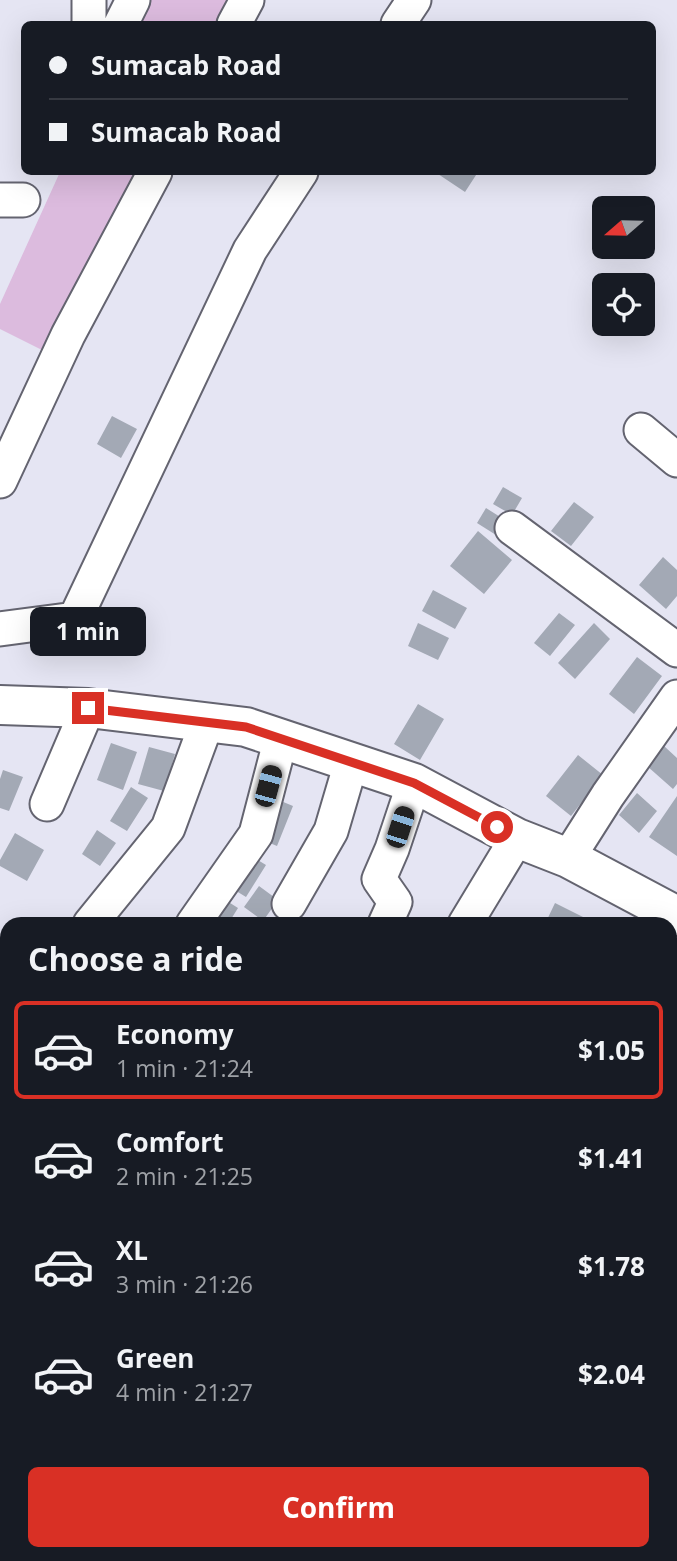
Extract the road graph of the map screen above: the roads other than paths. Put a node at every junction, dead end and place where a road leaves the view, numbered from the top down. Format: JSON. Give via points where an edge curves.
{"nodes":[{"id":1,"x":89,"y":0,"type":"edge"},
{"id":2,"x":133,"y":0,"type":"edge"},
{"id":3,"x":247,"y":0,"type":"edge"},
{"id":4,"x":414,"y":0,"type":"edge"},
{"id":5,"x":89,"y":21,"type":"edge"},
{"id":6,"x":122,"y":21,"type":"edge"},
{"id":7,"x":236,"y":21,"type":"edge"},
{"id":8,"x":400,"y":21,"type":"edge"},
{"id":9,"x":153,"y":175,"type":"edge"},
{"id":10,"x":299,"y":175,"type":"edge"},
{"id":11,"x":641,"y":430,"type":"dead end"},
{"id":12,"x":677,"y":460,"type":"edge"},
{"id":13,"x":0,"y":481,"type":"edge"},
{"id":14,"x":512,"y":528,"type":"dead end"},
{"id":15,"x":0,"y":629,"type":"edge"},
{"id":16,"x":677,"y":650,"type":"edge"},
{"id":17,"x":677,"y":697,"type":"edge"},
{"id":18,"x":0,"y":705,"type":"edge"},
{"id":19,"x":88,"y":708,"type":"junction"},
{"id":20,"x":207,"y":722,"type":"junction"},
{"id":21,"x":281,"y":738,"type":"junction"},
{"id":22,"x":351,"y":762,"type":"junction"},
{"id":23,"x":414,"y":783,"type":"junction"},
{"id":24,"x":47,"y":804,"type":"dead end"},
{"id":25,"x":517,"y":838,"type":"junction"},
{"id":26,"x":568,"y":859,"type":"junction"},
{"id":27,"x":289,"y":904,"type":"dead end"},
{"id":28,"x":96,"y":917,"type":"edge"},
{"id":29,"x":198,"y":917,"type":"edge"},
{"id":30,"x":388,"y":917,"type":"edge"},
{"id":31,"x":470,"y":917,"type":"edge"},
{"id":32,"x":669,"y":917,"type":"edge"}],
"edges":[{"from":1,"to":5,"type":"street"},
{"from":2,"to":6,"type":"street"},
{"from":3,"to":7,"type":"street"},
{"from":4,"to":8,"type":"street"},
{"from":9,"to":13,"type":"street","via":[[68,335]]},
{"from":10,"to":15,"type":"street","via":[[250,250],[75,619]]},
{"from":11,"to":12,"type":"street"},
{"from":14,"to":16,"type":"street"},
{"from":17,"to":26,"type":"street"},
{"from":18,"to":19,"type":"main road"},
{"from":19,"to":20,"type":"main road"},
{"from":19,"to":24,"type":"street"},
{"from":20,"to":21,"type":"main road"},
{"from":20,"to":28,"type":"street","via":[[168,828]]},
{"from":21,"to":22,"type":"main road"},
{"from":21,"to":29,"type":"street","via":[[256,834]]},
{"from":22,"to":23,"type":"main road"},
{"from":22,"to":27,"type":"street","via":[[331,831]]},
{"from":23,"to":25,"type":"main road"},
{"from":23,"to":30,"type":"street","via":[[379,879],[395,902]]},
{"from":25,"to":26,"type":"main road"},
{"from":25,"to":31,"type":"street"},
{"from":26,"to":32,"type":"main road"}]}
